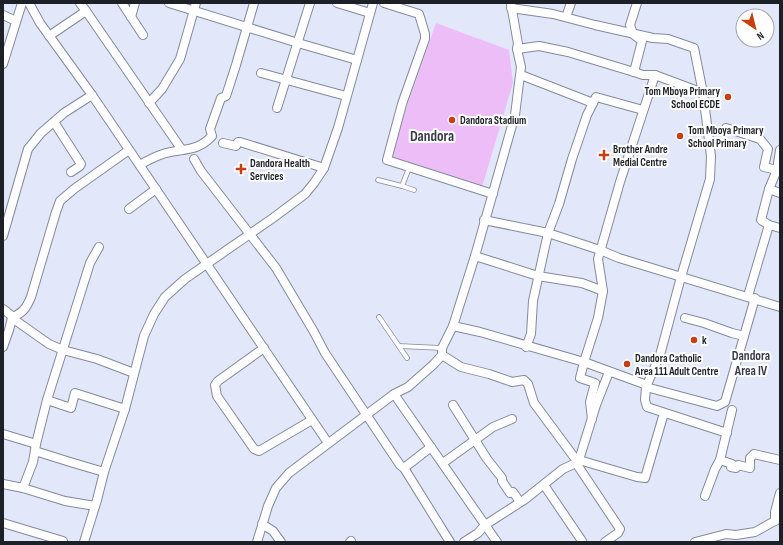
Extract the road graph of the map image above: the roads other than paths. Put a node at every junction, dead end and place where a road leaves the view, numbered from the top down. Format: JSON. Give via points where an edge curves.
{"nodes":[{"id":1,"x":22,"y":3,"type":"edge"},
{"id":2,"x":29,"y":3,"type":"edge"},
{"id":3,"x":80,"y":3,"type":"edge"},
{"id":4,"x":122,"y":3,"type":"edge"},
{"id":5,"x":135,"y":3,"type":"edge"},
{"id":6,"x":169,"y":3,"type":"edge"},
{"id":7,"x":254,"y":3,"type":"edge"},
{"id":8,"x":310,"y":3,"type":"edge"},
{"id":9,"x":337,"y":3,"type":"edge"},
{"id":10,"x":373,"y":3,"type":"edge"},
{"id":11,"x":384,"y":3,"type":"edge"},
{"id":12,"x":571,"y":3,"type":"edge"},
{"id":13,"x":637,"y":3,"type":"edge"},
{"id":14,"x":511,"y":5,"type":"edge"},
{"id":15,"x":195,"y":7,"type":"edge"},
{"id":16,"x":86,"y":12,"type":"junction"},
{"id":17,"x":370,"y":13,"type":"junction"},
{"id":18,"x":3,"y":15,"type":"edge"},
{"id":19,"x":130,"y":17,"type":"junction"},
{"id":20,"x":566,"y":18,"type":"junction"},
{"id":21,"x":16,"y":21,"type":"junction"},
{"id":22,"x":246,"y":28,"type":"junction"},
{"id":23,"x":633,"y":34,"type":"junction"},
{"id":24,"x":143,"y":35,"type":"dead end"},
{"id":25,"x":49,"y":36,"type":"junction"},
{"id":26,"x":298,"y":44,"type":"junction"},
{"id":27,"x":517,"y":49,"type":"junction"},
{"id":28,"x":357,"y":60,"type":"junction"},
{"id":29,"x":3,"y":64,"type":"edge"},
{"id":30,"x":634,"y":72,"type":"junction"},
{"id":31,"x":261,"y":73,"type":"dead end"},
{"id":32,"x":521,"y":75,"type":"junction"},
{"id":33,"x":654,"y":75,"type":"junction"},
{"id":34,"x":286,"y":80,"type":"junction"},
{"id":35,"x":703,"y":93,"type":"junction"},
{"id":36,"x":92,"y":95,"type":"junction"},
{"id":37,"x":346,"y":96,"type":"junction"},
{"id":38,"x":150,"y":103,"type":"junction"},
{"id":39,"x":593,"y":103,"type":"junction"},
{"id":40,"x":277,"y":108,"type":"dead end"},
{"id":41,"x":643,"y":110,"type":"junction"},
{"id":42,"x":54,"y":122,"type":"junction"},
{"id":43,"x":726,"y":128,"type":"dead end"},
{"id":44,"x":223,"y":143,"type":"dead end"},
{"id":45,"x":130,"y":150,"type":"junction"},
{"id":46,"x":182,"y":150,"type":"junction"},
{"id":47,"x":780,"y":150,"type":"edge"},
{"id":48,"x":194,"y":159,"type":"dead end"},
{"id":49,"x":140,"y":165,"type":"junction"},
{"id":50,"x":324,"y":168,"type":"junction"},
{"id":51,"x":409,"y":168,"type":"junction"},
{"id":52,"x":777,"y":170,"type":"junction"},
{"id":53,"x":71,"y":172,"type":"dead end"},
{"id":54,"x":378,"y":180,"type":"dead end"},
{"id":55,"x":402,"y":186,"type":"junction"},
{"id":56,"x":156,"y":189,"type":"junction"},
{"id":57,"x":770,"y":189,"type":"junction"},
{"id":58,"x":414,"y":190,"type":"dead end"},
{"id":59,"x":780,"y":192,"type":"edge"},
{"id":60,"x":493,"y":194,"type":"junction"},
{"id":61,"x":129,"y":210,"type":"dead end"},
{"id":62,"x":484,"y":220,"type":"junction"},
{"id":63,"x":769,"y":225,"type":"junction"},
{"id":64,"x":780,"y":228,"type":"edge"},
{"id":65,"x":548,"y":233,"type":"junction"},
{"id":66,"x":249,"y":235,"type":"junction"},
{"id":67,"x":3,"y":236,"type":"edge"},
{"id":68,"x":99,"y":247,"type":"dead end"},
{"id":69,"x":600,"y":250,"type":"junction"},
{"id":70,"x":475,"y":256,"type":"junction"},
{"id":71,"x":207,"y":264,"type":"junction"},
{"id":72,"x":538,"y":276,"type":"junction"},
{"id":73,"x":681,"y":277,"type":"junction"},
{"id":74,"x":603,"y":291,"type":"junction"},
{"id":75,"x":751,"y":297,"type":"junction"},
{"id":76,"x":780,"y":307,"type":"edge"},
{"id":77,"x":3,"y":309,"type":"edge"},
{"id":78,"x":379,"y":317,"type":"dead end"},
{"id":79,"x":12,"y":318,"type":"junction"},
{"id":80,"x":685,"y":318,"type":"dead end"},
{"id":81,"x":453,"y":326,"type":"junction"},
{"id":82,"x":744,"y":336,"type":"junction"},
{"id":83,"x":4,"y":342,"type":"edge"},
{"id":84,"x":399,"y":346,"type":"junction"},
{"id":85,"x":526,"y":346,"type":"junction"},
{"id":86,"x":264,"y":348,"type":"junction"},
{"id":87,"x":63,"y":350,"type":"junction"},
{"id":88,"x":442,"y":352,"type":"junction"},
{"id":89,"x":407,"y":358,"type":"dead end"},
{"id":90,"x":584,"y":362,"type":"junction"},
{"id":91,"x":608,"y":372,"type":"junction"},
{"id":92,"x":134,"y":373,"type":"junction"},
{"id":93,"x":646,"y":387,"type":"junction"},
{"id":94,"x":394,"y":394,"type":"junction"},
{"id":95,"x":47,"y":400,"type":"junction"},
{"id":96,"x":453,"y":405,"type":"dead end"},
{"id":97,"x":126,"y":408,"type":"junction"},
{"id":98,"x":732,"y":410,"type":"dead end"},
{"id":99,"x":664,"y":413,"type":"junction"},
{"id":100,"x":366,"y":416,"type":"junction"},
{"id":101,"x":512,"y":419,"type":"dead end"},
{"id":102,"x":592,"y":419,"type":"junction"},
{"id":103,"x":312,"y":420,"type":"junction"},
{"id":104,"x":727,"y":433,"type":"junction"},
{"id":105,"x":3,"y":434,"type":"edge"},
{"id":106,"x":476,"y":440,"type":"junction"},
{"id":107,"x":328,"y":443,"type":"junction"},
{"id":108,"x":36,"y":447,"type":"junction"},
{"id":109,"x":431,"y":447,"type":"junction"},
{"id":110,"x":720,"y":460,"type":"junction"},
{"id":111,"x":780,"y":460,"type":"edge"},
{"id":112,"x":577,"y":462,"type":"junction"},
{"id":113,"x":442,"y":464,"type":"junction"},
{"id":114,"x":404,"y":468,"type":"junction"},
{"id":115,"x":104,"y":472,"type":"junction"},
{"id":116,"x":3,"y":484,"type":"edge"},
{"id":117,"x":544,"y":485,"type":"junction"},
{"id":118,"x":23,"y":488,"type":"junction"},
{"id":119,"x":780,"y":493,"type":"edge"},
{"id":120,"x":705,"y":496,"type":"dead end"},
{"id":121,"x":520,"y":502,"type":"junction"},
{"id":122,"x":95,"y":506,"type":"junction"},
{"id":123,"x":777,"y":519,"type":"edge"},
{"id":124,"x":3,"y":523,"type":"edge"},
{"id":125,"x":262,"y":524,"type":"junction"},
{"id":126,"x":485,"y":525,"type":"junction"},
{"id":127,"x":63,"y":541,"type":"edge"},
{"id":128,"x":582,"y":541,"type":"edge"},
{"id":129,"x":84,"y":542,"type":"edge"},
{"id":130,"x":257,"y":542,"type":"edge"},
{"id":131,"x":281,"y":542,"type":"edge"},
{"id":132,"x":450,"y":542,"type":"edge"},
{"id":133,"x":464,"y":542,"type":"edge"},
{"id":134,"x":497,"y":542,"type":"edge"},
{"id":135,"x":607,"y":542,"type":"edge"},
{"id":136,"x":695,"y":542,"type":"edge"}],
"edges":[{"from":1,"to":21,"type":"street"},
{"from":2,"to":25,"type":"street"},
{"from":3,"to":16,"type":"street"},
{"from":4,"to":19,"type":"street"},
{"from":5,"to":19,"type":"street"},
{"from":6,"to":15,"type":"street"},
{"from":7,"to":22,"type":"street"},
{"from":8,"to":26,"type":"street"},
{"from":9,"to":17,"type":"street"},
{"from":10,"to":17,"type":"street"},
{"from":11,"to":51,"type":"street","via":[[419,14],[425,34],[387,160]]},
{"from":12,"to":20,"type":"street"},
{"from":13,"to":23,"type":"street","via":[[630,25]]},
{"from":14,"to":20,"type":"street"},
{"from":14,"to":27,"type":"street"},
{"from":15,"to":22,"type":"street"},
{"from":15,"to":38,"type":"street","via":[[180,59],[162,89]]},
{"from":16,"to":25,"type":"street"},
{"from":16,"to":38,"type":"street"},
{"from":17,"to":28,"type":"street"},
{"from":18,"to":21,"type":"street"},
{"from":19,"to":24,"type":"street"},
{"from":20,"to":23,"type":"street"},
{"from":21,"to":29,"type":"street"},
{"from":22,"to":26,"type":"street"},
{"from":22,"to":46,"type":"street","via":[[226,96],[221,98],[210,129],[212,136],[205,144]]},
{"from":23,"to":30,"type":"street","via":[[642,41]]},
{"from":23,"to":35,"type":"street","via":[[668,39],[694,48]]},
{"from":25,"to":36,"type":"street"},
{"from":26,"to":28,"type":"street"},
{"from":26,"to":34,"type":"street"},
{"from":27,"to":30,"type":"street","via":[[539,46]]},
{"from":27,"to":32,"type":"street"},
{"from":28,"to":37,"type":"street"},
{"from":30,"to":33,"type":"street"},
{"from":31,"to":34,"type":"street"},
{"from":32,"to":39,"type":"street"},
{"from":32,"to":60,"type":"street","via":[[515,115]]},
{"from":33,"to":35,"type":"street"},
{"from":33,"to":41,"type":"street"},
{"from":34,"to":37,"type":"street"},
{"from":34,"to":40,"type":"street"},
{"from":35,"to":73,"type":"street","via":[[711,156],[710,179]]},
{"from":36,"to":42,"type":"street"},
{"from":36,"to":45,"type":"street"},
{"from":37,"to":50,"type":"street"},
{"from":38,"to":46,"type":"street"},
{"from":39,"to":41,"type":"street","via":[[596,97]]},
{"from":39,"to":65,"type":"street","via":[[586,115]]},
{"from":41,"to":69,"type":"street"},
{"from":42,"to":53,"type":"street","via":[[81,164]]},
{"from":42,"to":67,"type":"street","via":[[28,149]]},
{"from":43,"to":52,"type":"street","via":[[760,139],[768,149],[764,167]]},
{"from":44,"to":50,"type":"street","via":[[236,146],[240,142]]},
{"from":45,"to":49,"type":"street"},
{"from":45,"to":79,"type":"street","via":[[74,189],[60,202],[27,307]]},
{"from":46,"to":49,"type":"street","via":[[164,154]]},
{"from":47,"to":52,"type":"street"},
{"from":48,"to":66,"type":"street"},
{"from":49,"to":56,"type":"street"},
{"from":50,"to":66,"type":"street","via":[[305,194]]},
{"from":51,"to":55,"type":"lane"},
{"from":51,"to":60,"type":"street"},
{"from":52,"to":57,"type":"street"},
{"from":54,"to":55,"type":"lane"},
{"from":55,"to":58,"type":"lane"},
{"from":56,"to":61,"type":"street"},
{"from":56,"to":71,"type":"street"},
{"from":57,"to":59,"type":"street"},
{"from":57,"to":63,"type":"street","via":[[761,220]]},
{"from":60,"to":62,"type":"street"},
{"from":62,"to":65,"type":"street"},
{"from":62,"to":70,"type":"street"},
{"from":63,"to":64,"type":"street"},
{"from":63,"to":75,"type":"street"},
{"from":65,"to":69,"type":"street"},
{"from":65,"to":72,"type":"street"},
{"from":66,"to":71,"type":"street"},
{"from":66,"to":100,"type":"street","via":[[276,268],[325,353]]},
{"from":68,"to":87,"type":"street","via":[[90,263]]},
{"from":69,"to":73,"type":"street"},
{"from":69,"to":74,"type":"street","via":[[598,259]]},
{"from":70,"to":72,"type":"street"},
{"from":70,"to":81,"type":"street"},
{"from":71,"to":86,"type":"street"},
{"from":71,"to":92,"type":"street","via":[[165,297],[144,336]]},
{"from":72,"to":74,"type":"street","via":[[582,283]]},
{"from":72,"to":85,"type":"street","via":[[531,334]]},
{"from":73,"to":75,"type":"street"},
{"from":73,"to":93,"type":"street","via":[[660,356]]},
{"from":74,"to":90,"type":"street","via":[[598,318]]},
{"from":75,"to":76,"type":"street"},
{"from":75,"to":82,"type":"street"},
{"from":77,"to":79,"type":"street"},
{"from":78,"to":84,"type":"lane"},
{"from":79,"to":83,"type":"street"},
{"from":79,"to":87,"type":"street","via":[[49,344]]},
{"from":80,"to":82,"type":"street"},
{"from":81,"to":85,"type":"street"},
{"from":81,"to":88,"type":"street"},
{"from":82,"to":93,"type":"street","via":[[725,402],[717,406]]},
{"from":84,"to":88,"type":"lane"},
{"from":84,"to":89,"type":"lane"},
{"from":85,"to":90,"type":"street"},
{"from":86,"to":103,"type":"street"},
{"from":86,"to":103,"type":"street","via":[[218,381],[215,385],[217,396],[256,451],[263,450]]},
{"from":87,"to":92,"type":"street"},
{"from":87,"to":95,"type":"street"},
{"from":88,"to":94,"type":"street","via":[[434,364],[408,387]]},
{"from":88,"to":112,"type":"street","via":[[461,367],[512,382],[524,380],[543,417]]},
{"from":90,"to":91,"type":"street"},
{"from":90,"to":102,"type":"street","via":[[580,378],[595,383],[590,402]]},
{"from":91,"to":93,"type":"street","via":[[644,384]]},
{"from":91,"to":102,"type":"street"},
{"from":92,"to":97,"type":"street"},
{"from":93,"to":99,"type":"street","via":[[647,407]]},
{"from":94,"to":100,"type":"street"},
{"from":94,"to":109,"type":"street"},
{"from":95,"to":97,"type":"street","via":[[71,408],[75,393]]},
{"from":95,"to":108,"type":"street"},
{"from":96,"to":106,"type":"street"},
{"from":97,"to":115,"type":"street"},
{"from":98,"to":104,"type":"street"},
{"from":99,"to":104,"type":"street"},
{"from":99,"to":112,"type":"street","via":[[644,479]]},
{"from":100,"to":107,"type":"street"},
{"from":100,"to":114,"type":"street"},
{"from":101,"to":106,"type":"street","via":[[493,427]]},
{"from":102,"to":112,"type":"street"},
{"from":103,"to":107,"type":"street"},
{"from":104,"to":110,"type":"street"},
{"from":105,"to":108,"type":"street"},
{"from":106,"to":113,"type":"street"},
{"from":106,"to":121,"type":"street","via":[[510,493],[513,492]]},
{"from":107,"to":125,"type":"street","via":[[289,473],[276,488]]},
{"from":108,"to":115,"type":"street","via":[[70,462]]},
{"from":108,"to":118,"type":"street"},
{"from":109,"to":113,"type":"street"},
{"from":109,"to":114,"type":"street"},
{"from":110,"to":111,"type":"street","via":[[732,464],[731,467],[736,468],[738,465],[750,468],[750,458],[754,454]]},
{"from":110,"to":120,"type":"street"},
{"from":112,"to":117,"type":"street"},
{"from":112,"to":135,"type":"street","via":[[620,529]]},
{"from":113,"to":126,"type":"street"},
{"from":114,"to":132,"type":"street"},
{"from":115,"to":122,"type":"street"},
{"from":116,"to":118,"type":"street"},
{"from":117,"to":121,"type":"street"},
{"from":117,"to":128,"type":"street"},
{"from":118,"to":122,"type":"street","via":[[65,501]]},
{"from":119,"to":123,"type":"street","via":[[775,512]]},
{"from":121,"to":126,"type":"street"},
{"from":122,"to":129,"type":"street"},
{"from":123,"to":136,"type":"street","via":[[755,532],[726,534]]},
{"from":124,"to":127,"type":"street"},
{"from":125,"to":130,"type":"street"},
{"from":125,"to":131,"type":"street","via":[[273,531]]},
{"from":126,"to":133,"type":"street"},
{"from":126,"to":134,"type":"street"}]}
